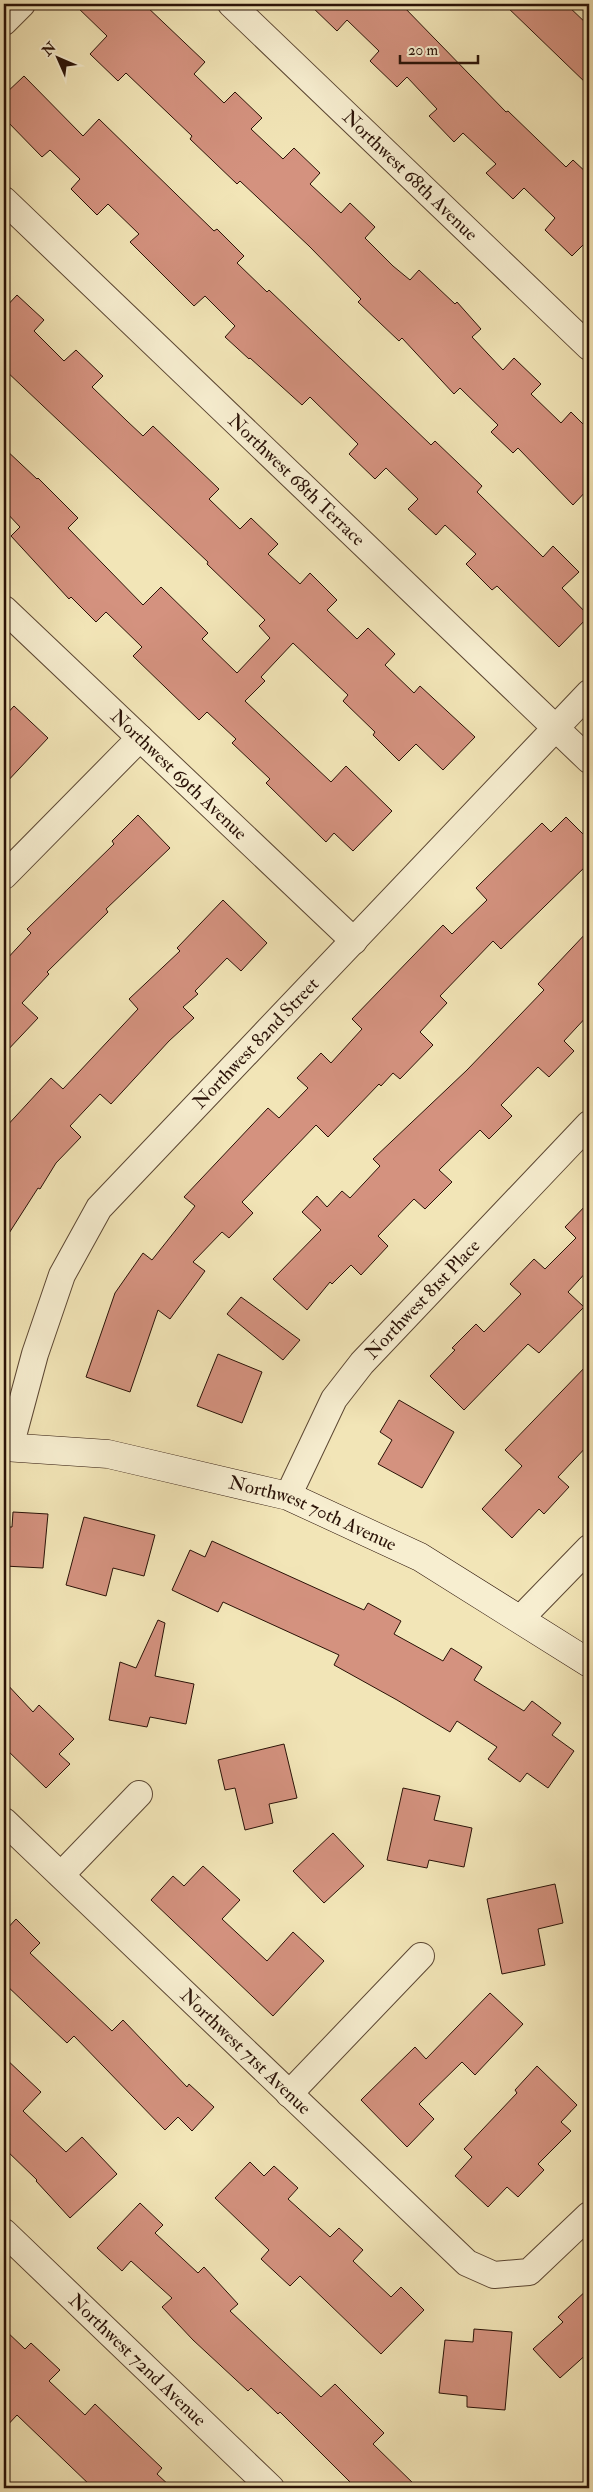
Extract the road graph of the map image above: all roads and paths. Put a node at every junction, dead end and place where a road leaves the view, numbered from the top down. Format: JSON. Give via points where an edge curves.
{"nodes":[{"id":1,"x":22,"y":4,"type":"edge"},
{"id":2,"x":230,"y":4,"type":"edge"},
{"id":3,"x":4,"y":22,"type":"edge"},
{"id":4,"x":4,"y":200,"type":"edge"},
{"id":5,"x":589,"y":347,"type":"edge"},
{"id":6,"x":4,"y":610,"type":"edge"},
{"id":7,"x":589,"y":693,"type":"edge"},
{"id":8,"x":555,"y":728,"type":"junction"},
{"id":9,"x":140,"y":738,"type":"junction"},
{"id":10,"x":589,"y":760,"type":"edge"},
{"id":11,"x":4,"y":876,"type":"edge"},
{"id":12,"x":354,"y":941,"type":"junction"},
{"id":13,"x":589,"y":1124,"type":"edge"},
{"id":14,"x":7,"y":1447,"type":"edge"},
{"id":15,"x":288,"y":1496,"type":"junction"},
{"id":16,"x":589,"y":1548,"type":"edge"},
{"id":17,"x":521,"y":1618,"type":"junction"},
{"id":18,"x":589,"y":1663,"type":"edge"},
{"id":19,"x":139,"y":1794,"type":"dead end"},
{"id":20,"x":4,"y":1821,"type":"edge"},
{"id":21,"x":61,"y":1875,"type":"junction"},
{"id":22,"x":421,"y":1956,"type":"dead end"},
{"id":23,"x":289,"y":2094,"type":"junction"},
{"id":24,"x":589,"y":2215,"type":"edge"},
{"id":25,"x":4,"y":2232,"type":"edge"},
{"id":26,"x":271,"y":2488,"type":"edge"}],
"edges":[{"from":1,"to":3,"type":"street"},
{"from":2,"to":5,"type":"street","name":"Northwest 68th Avenue"},
{"from":4,"to":8,"type":"street","name":"Northwest 68th Terrace"},
{"from":6,"to":9,"type":"street","name":"Northwest 69th Avenue"},
{"from":7,"to":8,"type":"street","name":"Northwest 82nd Street"},
{"from":8,"to":10,"type":"street","name":"Northwest 68th Terrace"},
{"from":8,"to":12,"type":"street","name":"Northwest 82nd Street"},
{"from":9,"to":11,"type":"street"},
{"from":9,"to":12,"type":"street","name":"Northwest 69th Avenue"},
{"from":12,"to":14,"type":"street","name":"Northwest 82nd Street","via":[[99,1208],[62,1275]]},
{"from":13,"to":15,"type":"street","name":"Northwest 81st Place","via":[[362,1362],[334,1399]]},
{"from":14,"to":15,"type":"street","name":"Northwest 70th Avenue","via":[[108,1454]]},
{"from":15,"to":17,"type":"street","name":"Northwest 70th Avenue","via":[[420,1557]]},
{"from":16,"to":17,"type":"street"},
{"from":17,"to":18,"type":"street","name":"Northwest 70th Avenue"},
{"from":19,"to":21,"type":"street"},
{"from":20,"to":21,"type":"street","name":"Northwest 71st Avenue"},
{"from":21,"to":23,"type":"street","name":"Northwest 71st Avenue"},
{"from":22,"to":23,"type":"street"},
{"from":23,"to":24,"type":"street","name":"Northwest 71st Avenue","via":[[467,2263],[494,2275],[529,2272]]},
{"from":25,"to":26,"type":"street","name":"Northwest 72nd Avenue"}]}
